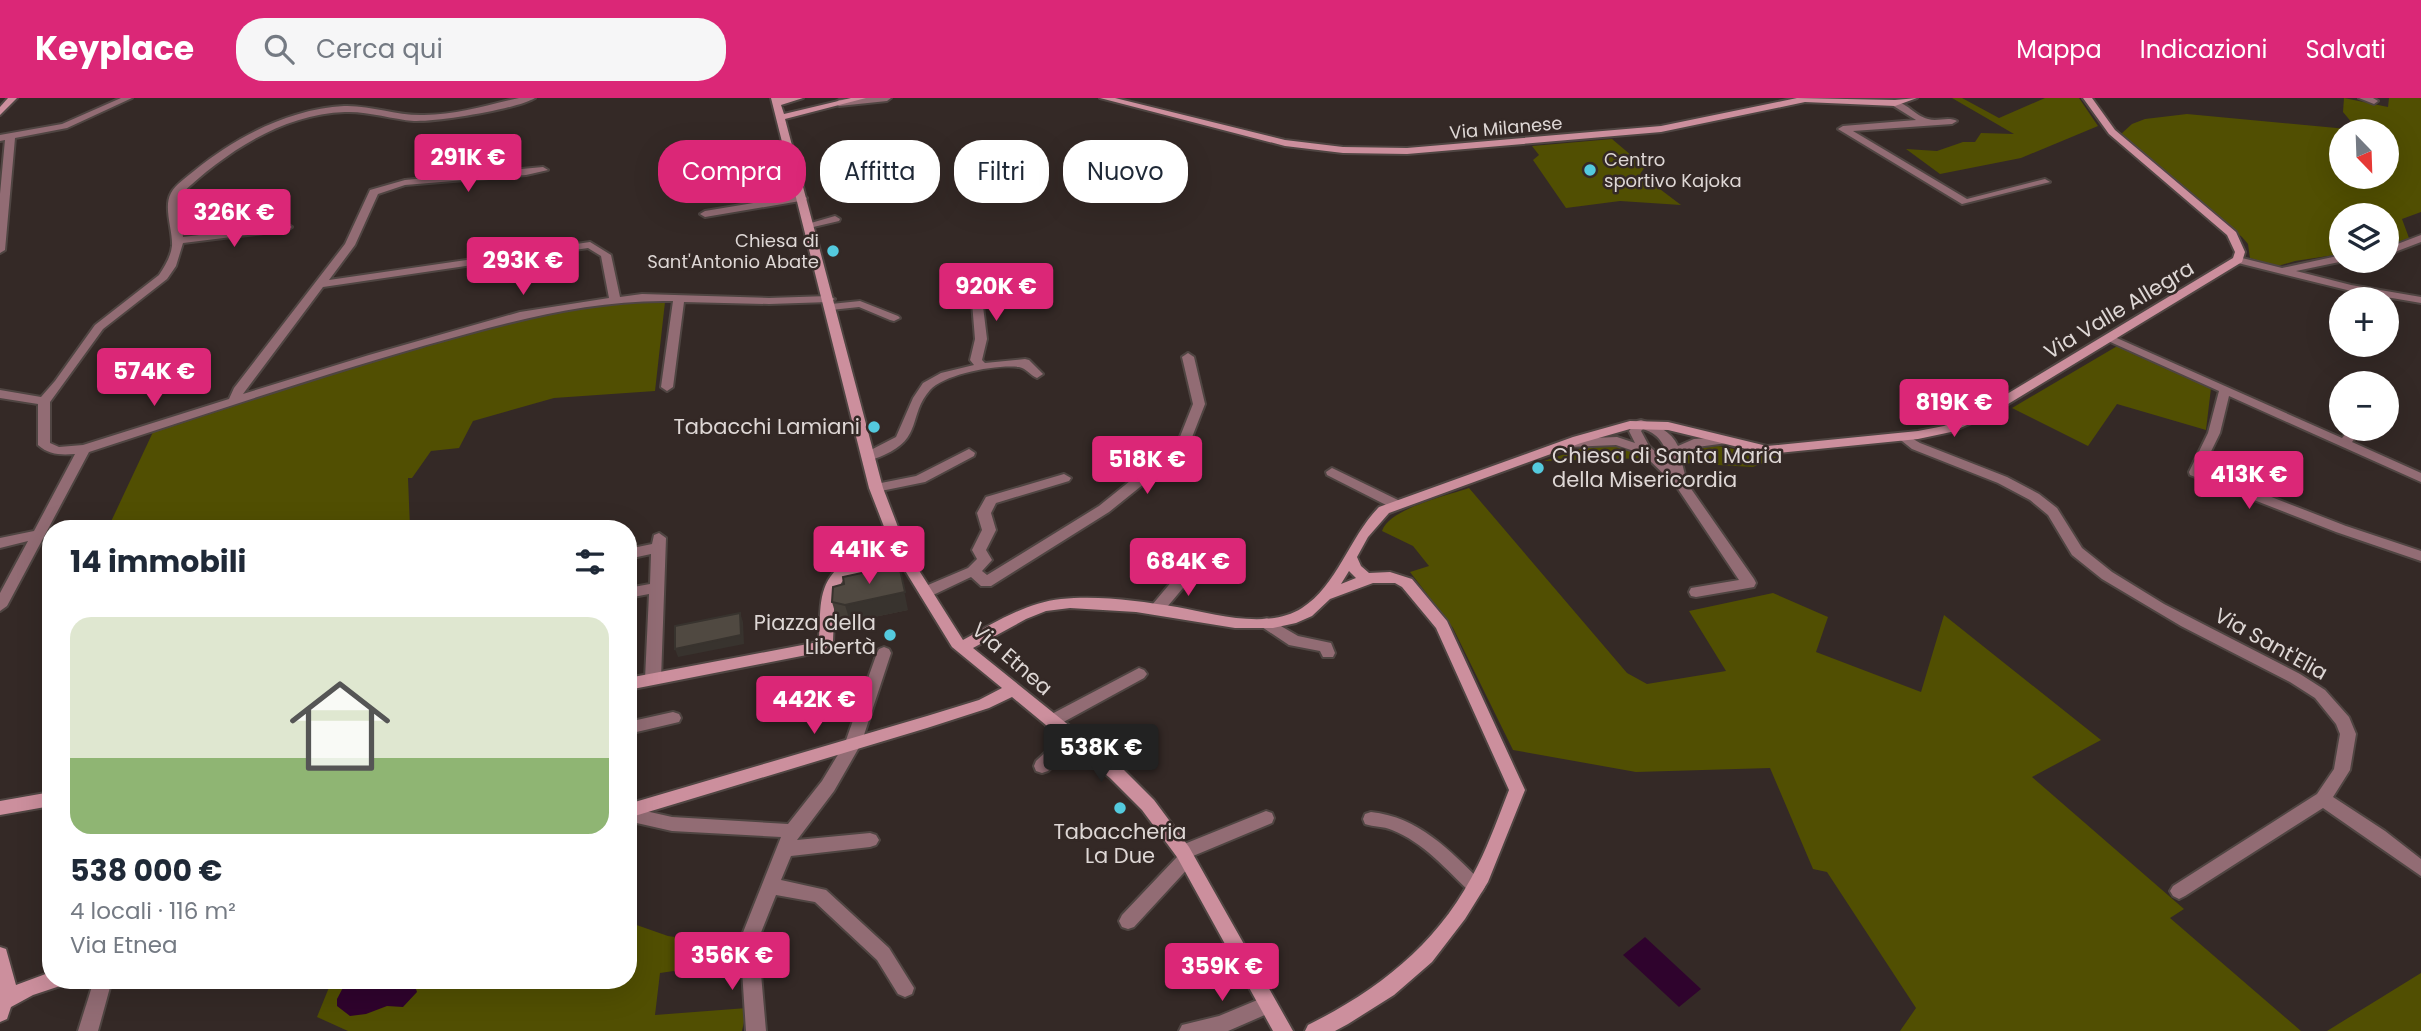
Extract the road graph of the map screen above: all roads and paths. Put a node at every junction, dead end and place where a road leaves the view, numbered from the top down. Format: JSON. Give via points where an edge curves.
{"nodes":[{"id":1,"x":13,"y":98,"type":"edge"},
{"id":2,"x":128,"y":98,"type":"edge"},
{"id":3,"x":531,"y":98,"type":"edge"},
{"id":4,"x":797,"y":98,"type":"edge"},
{"id":5,"x":862,"y":98,"type":"edge"},
{"id":6,"x":887,"y":98,"type":"edge"},
{"id":7,"x":1104,"y":98,"type":"edge"},
{"id":8,"x":1913,"y":98,"type":"edge"},
{"id":9,"x":2087,"y":98,"type":"edge"},
{"id":10,"x":2363,"y":98,"type":"edge"},
{"id":11,"x":1804,"y":99,"type":"edge"},
{"id":12,"x":776,"y":101,"type":"edge"},
{"id":13,"x":2374,"y":101,"type":"dead end"},
{"id":14,"x":839,"y":103,"type":"junction"},
{"id":15,"x":1895,"y":103,"type":"junction"},
{"id":16,"x":0,"y":111,"type":"edge"},
{"id":17,"x":781,"y":117,"type":"junction"},
{"id":18,"x":1952,"y":121,"type":"dead end"},
{"id":19,"x":1926,"y":122,"type":"junction"},
{"id":20,"x":5,"y":138,"type":"edge"},
{"id":21,"x":787,"y":140,"type":"edge"},
{"id":22,"x":543,"y":170,"type":"dead end"},
{"id":23,"x":2045,"y":182,"type":"dead end"},
{"id":24,"x":772,"y":203,"type":"edge"},
{"id":25,"x":803,"y":203,"type":"edge"},
{"id":26,"x":257,"y":208,"type":"dead end"},
{"id":27,"x":705,"y":214,"type":"dead end"},
{"id":28,"x":175,"y":218,"type":"junction"},
{"id":29,"x":835,"y":219,"type":"dead end"},
{"id":30,"x":809,"y":225,"type":"junction"},
{"id":31,"x":287,"y":227,"type":"dead end"},
{"id":32,"x":2421,"y":238,"type":"edge"},
{"id":33,"x":177,"y":241,"type":"junction"},
{"id":34,"x":2399,"y":247,"type":"edge"},
{"id":35,"x":0,"y":250,"type":"edge"},
{"id":36,"x":2238,"y":260,"type":"junction"},
{"id":37,"x":2329,"y":261,"type":"edge"},
{"id":38,"x":2281,"y":271,"type":"junction"},
{"id":39,"x":323,"y":284,"type":"junction"},
{"id":40,"x":976,"y":290,"type":"dead end"},
{"id":41,"x":679,"y":299,"type":"junction"},
{"id":42,"x":615,"y":300,"type":"junction"},
{"id":43,"x":2421,"y":300,"type":"edge"},
{"id":44,"x":830,"y":303,"type":"junction"},
{"id":45,"x":894,"y":318,"type":"dead end"},
{"id":46,"x":2110,"y":338,"type":"junction"},
{"id":47,"x":1188,"y":357,"type":"dead end"},
{"id":48,"x":981,"y":366,"type":"junction"},
{"id":49,"x":1037,"y":374,"type":"dead end"},
{"id":50,"x":667,"y":387,"type":"dead end"},
{"id":51,"x":2225,"y":390,"type":"junction"},
{"id":52,"x":0,"y":394,"type":"edge"},
{"id":53,"x":44,"y":401,"type":"junction"},
{"id":54,"x":234,"y":401,"type":"junction"},
{"id":55,"x":1641,"y":424,"type":"junction"},
{"id":56,"x":1921,"y":434,"type":"junction"},
{"id":57,"x":1903,"y":437,"type":"junction"},
{"id":58,"x":1723,"y":440,"type":"junction"},
{"id":59,"x":2346,"y":441,"type":"edge"},
{"id":60,"x":1569,"y":443,"type":"junction"},
{"id":61,"x":2344,"y":444,"type":"junction"},
{"id":62,"x":84,"y":449,"type":"junction"},
{"id":63,"x":969,"y":453,"type":"dead end"},
{"id":64,"x":1674,"y":453,"type":"junction"},
{"id":65,"x":1650,"y":454,"type":"junction"},
{"id":66,"x":868,"y":457,"type":"junction"},
{"id":67,"x":1968,"y":467,"type":"junction"},
{"id":68,"x":1332,"y":472,"type":"dead end"},
{"id":69,"x":1065,"y":478,"type":"dead end"},
{"id":70,"x":2421,"y":478,"type":"edge"},
{"id":71,"x":1681,"y":482,"type":"junction"},
{"id":72,"x":876,"y":488,"type":"junction"},
{"id":73,"x":1397,"y":505,"type":"junction"},
{"id":74,"x":46,"y":520,"type":"edge"},
{"id":75,"x":42,"y":528,"type":"edge"},
{"id":76,"x":39,"y":534,"type":"junction"},
{"id":77,"x":0,"y":543,"type":"edge"},
{"id":78,"x":637,"y":551,"type":"edge"},
{"id":79,"x":2421,"y":556,"type":"edge"},
{"id":80,"x":1350,"y":557,"type":"junction"},
{"id":81,"x":905,"y":558,"type":"junction"},
{"id":82,"x":1198,"y":569,"type":"dead end"},
{"id":83,"x":973,"y":571,"type":"junction"},
{"id":84,"x":1370,"y":579,"type":"junction"},
{"id":85,"x":657,"y":588,"type":"junction"},
{"id":86,"x":637,"y":591,"type":"edge"},
{"id":87,"x":926,"y":592,"type":"junction"},
{"id":88,"x":1696,"y":592,"type":"dead end"},
{"id":89,"x":1323,"y":597,"type":"junction"},
{"id":90,"x":0,"y":606,"type":"edge"},
{"id":91,"x":1157,"y":609,"type":"junction"},
{"id":92,"x":1267,"y":623,"type":"junction"},
{"id":93,"x":962,"y":647,"type":"junction"},
{"id":94,"x":884,"y":653,"type":"dead end"},
{"id":95,"x":1328,"y":653,"type":"dead end"},
{"id":96,"x":1139,"y":674,"type":"dead end"},
{"id":97,"x":653,"y":679,"type":"junction"},
{"id":98,"x":637,"y":682,"type":"edge"},
{"id":99,"x":1012,"y":690,"type":"junction"},
{"id":100,"x":673,"y":718,"type":"dead end"},
{"id":101,"x":1052,"y":721,"type":"junction"},
{"id":102,"x":637,"y":726,"type":"edge"},
{"id":103,"x":1073,"y":737,"type":"junction"},
{"id":104,"x":853,"y":744,"type":"junction"},
{"id":105,"x":1042,"y":766,"type":"dead end"},
{"id":106,"x":2323,"y":799,"type":"junction"},
{"id":107,"x":42,"y":801,"type":"edge"},
{"id":108,"x":0,"y":808,"type":"edge"},
{"id":109,"x":651,"y":811,"type":"junction"},
{"id":110,"x":637,"y":812,"type":"edge"},
{"id":111,"x":1266,"y":818,"type":"dead end"},
{"id":112,"x":1371,"y":819,"type":"dead end"},
{"id":113,"x":792,"y":831,"type":"junction"},
{"id":114,"x":870,"y":840,"type":"dead end"},
{"id":115,"x":785,"y":849,"type":"junction"},
{"id":116,"x":1184,"y":855,"type":"junction"},
{"id":117,"x":2421,"y":869,"type":"edge"},
{"id":118,"x":771,"y":886,"type":"junction"},
{"id":119,"x":1476,"y":887,"type":"junction"},
{"id":120,"x":2179,"y":891,"type":"dead end"},
{"id":121,"x":1128,"y":920,"type":"dead end"},
{"id":122,"x":0,"y":956,"type":"edge"},
{"id":123,"x":42,"y":984,"type":"edge"},
{"id":124,"x":905,"y":988,"type":"dead end"},
{"id":125,"x":100,"y":989,"type":"edge"},
{"id":126,"x":1267,"y":1005,"type":"junction"},
{"id":127,"x":1,"y":1006,"type":"edge"},
{"id":128,"x":88,"y":1031,"type":"edge"},
{"id":129,"x":755,"y":1031,"type":"edge"},
{"id":130,"x":1189,"y":1031,"type":"edge"},
{"id":131,"x":1283,"y":1031,"type":"edge"},
{"id":132,"x":1315,"y":1031,"type":"edge"}],
"edges":[{"from":1,"to":16,"type":"main road"},
{"from":2,"to":20,"type":"street","via":[[64,126]]},
{"from":3,"to":28,"type":"street","via":[[429,118],[344,109],[292,119],[248,137],[179,189],[173,199]]},
{"from":4,"to":12,"type":"main road"},
{"from":5,"to":14,"type":"main road"},
{"from":6,"to":14,"type":"street"},
{"from":7,"to":11,"type":"main road","name":"Via Milanese","via":[[1285,143],[1384,151],[1661,129]]},
{"from":8,"to":15,"type":"main road","name":"Via Milanese"},
{"from":9,"to":36,"type":"main road","via":[[2112,132],[2232,234],[2238,243]]},
{"from":10,"to":13,"type":"street"},
{"from":11,"to":15,"type":"main road","name":"Via Milanese"},
{"from":12,"to":17,"type":"main road","name":"Via Etnea"},
{"from":14,"to":17,"type":"main road"},
{"from":15,"to":19,"type":"street"},
{"from":17,"to":21,"type":"main road","name":"Via Etnea"},
{"from":18,"to":19,"type":"street"},
{"from":19,"to":23,"type":"street","via":[[1843,129],[1966,202]]},
{"from":20,"to":35,"type":"street"},
{"from":22,"to":39,"type":"street","via":[[386,186],[371,196],[350,245]]},
{"from":24,"to":27,"type":"street"},
{"from":25,"to":30,"type":"main road","name":"Via Etnea"},
{"from":26,"to":28,"type":"street"},
{"from":28,"to":33,"type":"street"},
{"from":29,"to":30,"type":"street"},
{"from":30,"to":44,"type":"main road","name":"Via Etnea"},
{"from":31,"to":33,"type":"street"},
{"from":32,"to":34,"type":"street"},
{"from":33,"to":53,"type":"street","via":[[177,251],[163,274],[145,294],[96,330]]},
{"from":36,"to":38,"type":"street"},
{"from":36,"to":46,"type":"main road","name":"Via Valle Allegra"},
{"from":37,"to":38,"type":"street"},
{"from":38,"to":43,"type":"street"},
{"from":39,"to":42,"type":"street","via":[[590,245],[606,255]]},
{"from":39,"to":54,"type":"street"},
{"from":40,"to":48,"type":"street","via":[[981,339],[976,360]]},
{"from":41,"to":42,"type":"street"},
{"from":41,"to":44,"type":"street"},
{"from":41,"to":50,"type":"street"},
{"from":42,"to":54,"type":"street","via":[[524,314]]},
{"from":44,"to":45,"type":"street","via":[[860,304]]},
{"from":44,"to":66,"type":"main road","name":"Via Etnea"},
{"from":46,"to":51,"type":"street"},
{"from":46,"to":56,"type":"main road","name":"Via Valle Allegra","via":[[1986,412],[1947,429]]},
{"from":47,"to":83,"type":"street","via":[[1199,404],[1175,465],[1140,480],[1104,509],[992,579],[986,582]]},
{"from":48,"to":49,"type":"street","via":[[1026,363]]},
{"from":48,"to":66,"type":"street","via":[[931,382],[901,439]]},
{"from":51,"to":61,"type":"street"},
{"from":51,"to":79,"type":"street","via":[[2214,433],[2195,472]]},
{"from":52,"to":53,"type":"street"},
{"from":53,"to":62,"type":"street","via":[[44,445],[58,451]]},
{"from":54,"to":62,"type":"street"},
{"from":55,"to":58,"type":"main road","name":"Via Valle Allegra"},
{"from":55,"to":60,"type":"main road","name":"Via Valle Allegra"},
{"from":55,"to":64,"type":"street","via":[[1668,439]]},
{"from":55,"to":65,"type":"street","via":[[1636,436]]},
{"from":56,"to":57,"type":"main road","name":"Via Valle Allegra"},
{"from":56,"to":67,"type":"street"},
{"from":57,"to":58,"type":"main road","name":"Via Valle Allegra","via":[[1767,450]]},
{"from":57,"to":67,"type":"street"},
{"from":58,"to":64,"type":"street","via":[[1694,443]]},
{"from":59,"to":61,"type":"street"},
{"from":60,"to":65,"type":"street","via":[[1617,441]]},
{"from":60,"to":73,"type":"main road","name":"Via Valle Allegra"},
{"from":61,"to":70,"type":"street"},
{"from":62,"to":74,"type":"street"},
{"from":63,"to":72,"type":"street","via":[[920,479]]},
{"from":64,"to":71,"type":"street"},
{"from":65,"to":71,"type":"street"},
{"from":66,"to":72,"type":"main road","name":"Via Etnea"},
{"from":67,"to":106,"type":"street","name":"Via Sant'Elia","via":[[2046,505],[2074,549],[2140,595],[2320,694],[2334,707],[2347,734],[2342,770]]},
{"from":68,"to":73,"type":"street"},
{"from":69,"to":83,"type":"street","via":[[991,500],[984,513],[989,530],[979,550],[985,561]]},
{"from":71,"to":88,"type":"street","via":[[1749,583]]},
{"from":72,"to":81,"type":"main road","name":"Via Etnea"},
{"from":73,"to":80,"type":"main road","name":"Via Valle Allegra","via":[[1375,518]]},
{"from":75,"to":76,"type":"street"},
{"from":76,"to":77,"type":"street"},
{"from":76,"to":90,"type":"street"},
{"from":78,"to":85,"type":"street","via":[[659,543]]},
{"from":80,"to":84,"type":"main road","via":[[1357,573]]},
{"from":80,"to":89,"type":"main road","name":"Via Valle Allegra"},
{"from":81,"to":87,"type":"main road","name":"Via Etnea"},
{"from":81,"to":97,"type":"main road","via":[[836,576],[825,612],[826,641],[817,648]]},
{"from":82,"to":91,"type":"street"},
{"from":83,"to":87,"type":"street"},
{"from":84,"to":89,"type":"main road"},
{"from":84,"to":119,"type":"main road","via":[[1401,578],[1442,625],[1517,790]]},
{"from":85,"to":86,"type":"street"},
{"from":85,"to":97,"type":"street"},
{"from":87,"to":93,"type":"main road","name":"Via Etnea"},
{"from":89,"to":92,"type":"main road","via":[[1297,617]]},
{"from":91,"to":92,"type":"main road"},
{"from":91,"to":93,"type":"main road","via":[[1060,604],[1019,616]]},
{"from":92,"to":95,"type":"street","via":[[1294,641],[1325,647]]},
{"from":93,"to":99,"type":"main road","name":"Via Etnea"},
{"from":94,"to":104,"type":"street"},
{"from":96,"to":101,"type":"street"},
{"from":97,"to":98,"type":"main road"},
{"from":99,"to":101,"type":"main road","name":"Via Etnea"},
{"from":99,"to":104,"type":"main road","via":[[984,704]]},
{"from":100,"to":102,"type":"street"},
{"from":101,"to":103,"type":"main road","name":"Via Etnea"},
{"from":103,"to":105,"type":"street"},
{"from":103,"to":116,"type":"main road","name":"Via Etnea","via":[[1148,805]]},
{"from":104,"to":109,"type":"main road"},
{"from":104,"to":113,"type":"street","via":[[828,786]]},
{"from":106,"to":117,"type":"street"},
{"from":106,"to":120,"type":"street","name":"Via Sant'Elia"},
{"from":107,"to":108,"type":"main road"},
{"from":109,"to":110,"type":"street"},
{"from":109,"to":113,"type":"street","via":[[720,828]]},
{"from":111,"to":116,"type":"street"},
{"from":112,"to":119,"type":"street","via":[[1388,818],[1426,842]]},
{"from":113,"to":115,"type":"street"},
{"from":114,"to":115,"type":"street"},
{"from":115,"to":118,"type":"street"},
{"from":116,"to":121,"type":"street"},
{"from":116,"to":126,"type":"main road","name":"Via Etnea"},
{"from":118,"to":124,"type":"street","via":[[820,895],[883,954]]},
{"from":118,"to":129,"type":"street","via":[[749,940]]},
{"from":119,"to":132,"type":"main road","via":[[1425,960],[1394,987]]},
{"from":122,"to":127,"type":"main road","via":[[7,984]]},
{"from":123,"to":127,"type":"main road"},
{"from":125,"to":128,"type":"street"},
{"from":126,"to":130,"type":"street","via":[[1220,1025]]},
{"from":126,"to":131,"type":"main road","name":"Via Etnea"}]}
